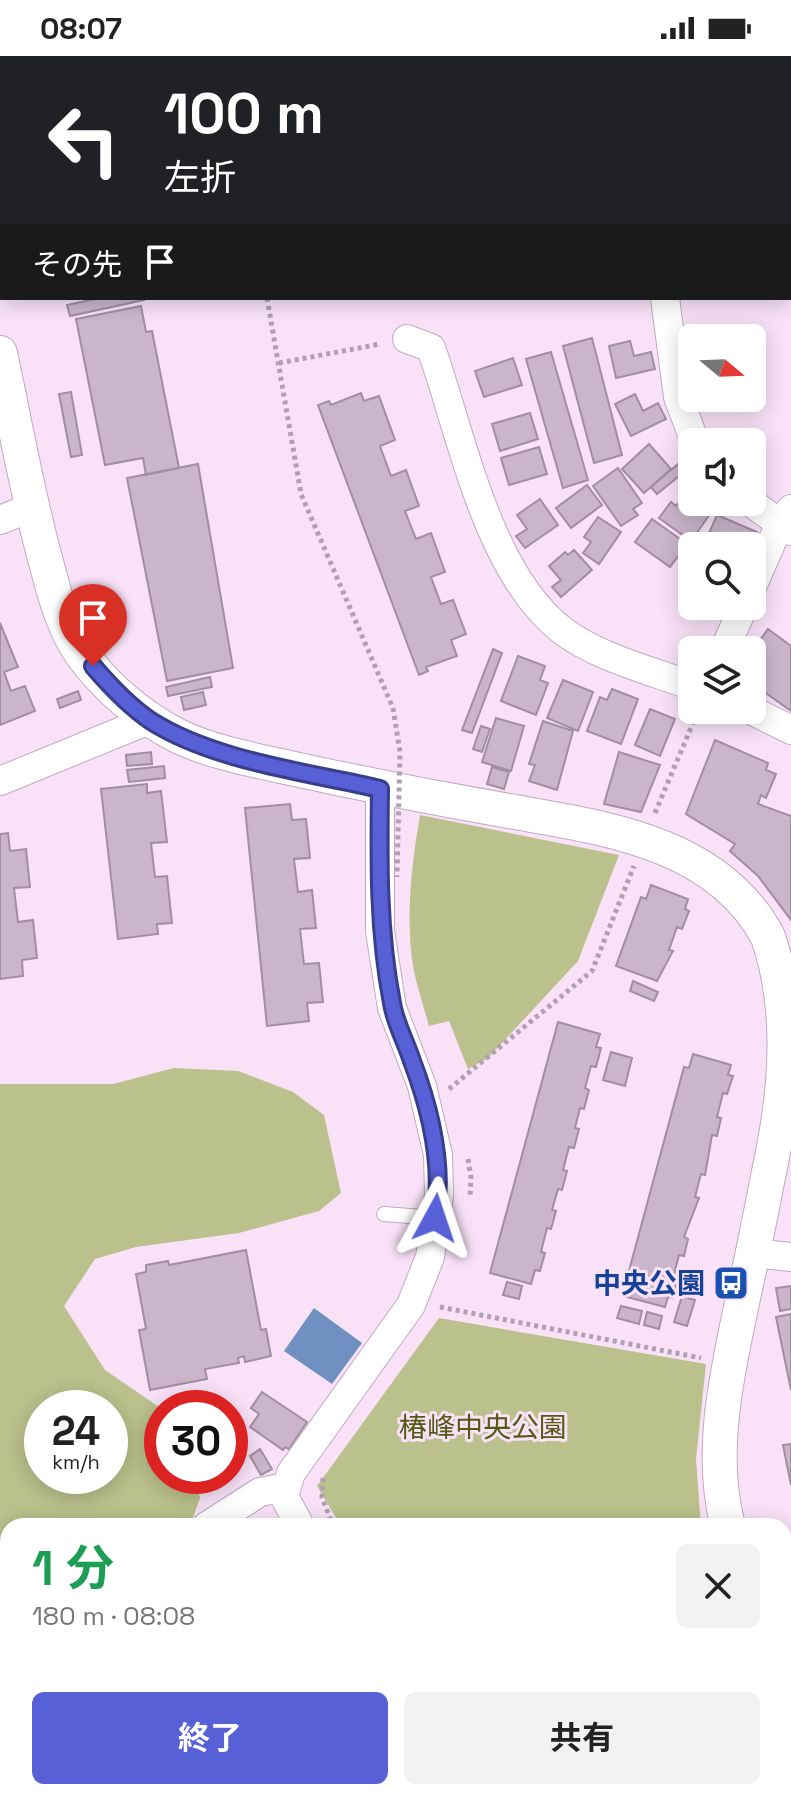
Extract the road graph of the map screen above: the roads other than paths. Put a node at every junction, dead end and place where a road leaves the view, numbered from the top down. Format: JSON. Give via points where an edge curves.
{"nodes":[{"id":1,"x":665,"y":300,"type":"edge"},
{"id":2,"x":407,"y":339,"type":"road end"},
{"id":3,"x":0,"y":353,"type":"edge"},
{"id":4,"x":690,"y":428,"type":"edge"},
{"id":5,"x":32,"y":507,"type":"junction"},
{"id":6,"x":766,"y":510,"type":"edge"},
{"id":7,"x":0,"y":520,"type":"edge"},
{"id":8,"x":787,"y":521,"type":"edge"},
{"id":9,"x":766,"y":561,"type":"edge"},
{"id":10,"x":678,"y":681,"type":"edge"},
{"id":11,"x":766,"y":718,"type":"edge"},
{"id":12,"x":149,"y":720,"type":"junction"},
{"id":13,"x":791,"y":730,"type":"edge"},
{"id":14,"x":0,"y":781,"type":"edge"},
{"id":15,"x":380,"y":789,"type":"junction"},
{"id":16,"x":787,"y":978,"type":"edge"},
{"id":17,"x":384,"y":1214,"type":"dead end"},
{"id":18,"x":435,"y":1218,"type":"junction"},
{"id":19,"x":753,"y":1253,"type":"junction"},
{"id":20,"x":791,"y":1257,"type":"edge"},
{"id":21,"x":286,"y":1487,"type":"junction"},
{"id":22,"x":219,"y":1518,"type":"edge"},
{"id":23,"x":295,"y":1518,"type":"edge"},
{"id":24,"x":727,"y":1518,"type":"edge"}],
"edges":[{"from":1,"to":4,"type":"street","via":[[678,397]]},
{"from":2,"to":10,"type":"street","via":[[431,348],[486,519],[540,611],[566,633]]},
{"from":3,"to":5,"type":"street"},
{"from":5,"to":7,"type":"street"},
{"from":5,"to":12,"type":"street","via":[[60,616],[82,654]]},
{"from":6,"to":8,"type":"street"},
{"from":8,"to":9,"type":"street"},
{"from":11,"to":13,"type":"street"},
{"from":12,"to":14,"type":"street"},
{"from":12,"to":15,"type":"street","via":[[214,749]]},
{"from":15,"to":16,"type":"street","via":[[603,828],[689,858],[745,905]]},
{"from":15,"to":18,"type":"street","via":[[380,931],[392,1008],[422,1086],[438,1155]]},
{"from":16,"to":19,"type":"street","via":[[790,1043],[783,1104]]},
{"from":17,"to":18,"type":"lane"},
{"from":18,"to":21,"type":"street","via":[[430,1257],[414,1295]]},
{"from":19,"to":20,"type":"street"},
{"from":19,"to":24,"type":"street","via":[[729,1364],[722,1429]]},
{"from":21,"to":22,"type":"street","via":[[260,1492]]},
{"from":21,"to":23,"type":"street","via":[[286,1504]]}]}
